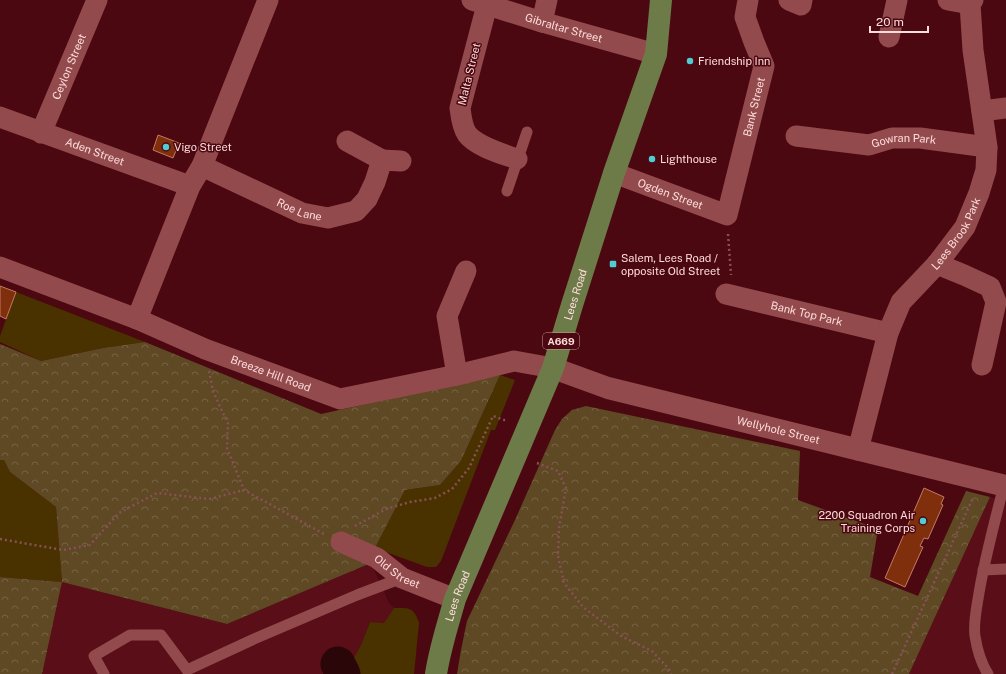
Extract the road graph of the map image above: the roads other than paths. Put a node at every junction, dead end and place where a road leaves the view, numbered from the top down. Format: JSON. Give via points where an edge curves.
{"nodes":[{"id":1,"x":97,"y":0,"type":"edge"},
{"id":2,"x":268,"y":0,"type":"edge"},
{"id":3,"x":547,"y":0,"type":"edge"},
{"id":4,"x":661,"y":0,"type":"edge"},
{"id":5,"x":748,"y":0,"type":"edge"},
{"id":6,"x":897,"y":0,"type":"edge"},
{"id":7,"x":948,"y":0,"type":"edge"},
{"id":8,"x":479,"y":2,"type":"edge"},
{"id":9,"x":971,"y":2,"type":"edge"},
{"id":10,"x":542,"y":22,"type":"junction"},
{"id":11,"x":889,"y":37,"type":"dead end"},
{"id":12,"x":656,"y":54,"type":"junction"},
{"id":13,"x":1006,"y":108,"type":"edge"},
{"id":14,"x":982,"y":111,"type":"junction"},
{"id":15,"x":0,"y":117,"type":"edge"},
{"id":16,"x":527,"y":132,"type":"dead end"},
{"id":17,"x":41,"y":133,"type":"junction"},
{"id":18,"x":796,"y":136,"type":"dead end"},
{"id":19,"x":347,"y":141,"type":"dead end"},
{"id":20,"x":987,"y":147,"type":"junction"},
{"id":21,"x":518,"y":159,"type":"junction"},
{"id":22,"x":202,"y":166,"type":"junction"},
{"id":23,"x":614,"y":173,"type":"junction"},
{"id":24,"x":190,"y":186,"type":"junction"},
{"id":25,"x":506,"y":191,"type":"dead end"},
{"id":26,"x":727,"y":215,"type":"joint"},
{"id":27,"x":937,"y":264,"type":"junction"},
{"id":28,"x":0,"y":268,"type":"edge"},
{"id":29,"x":466,"y":271,"type":"dead end"},
{"id":30,"x":730,"y":294,"type":"road end"},
{"id":31,"x":137,"y":319,"type":"junction"},
{"id":32,"x":888,"y":334,"type":"junction"},
{"id":33,"x":982,"y":365,"type":"dead end"},
{"id":34,"x":553,"y":368,"type":"junction"},
{"id":35,"x":457,"y":375,"type":"junction"},
{"id":36,"x":858,"y":450,"type":"junction"},
{"id":37,"x":1005,"y":485,"type":"edge"},
{"id":38,"x":337,"y":541,"type":"road end"},
{"id":39,"x":1006,"y":569,"type":"edge"},
{"id":40,"x":983,"y":570,"type":"junction"},
{"id":41,"x":402,"y":578,"type":"junction"},
{"id":42,"x":455,"y":599,"type":"junction"},
{"id":43,"x":104,"y":674,"type":"edge"},
{"id":44,"x":436,"y":674,"type":"edge"},
{"id":45,"x":988,"y":674,"type":"edge"}],
"edges":[{"from":1,"to":17,"type":"street","name":"Ceylon Street"},
{"from":2,"to":22,"type":"street"},
{"from":3,"to":10,"type":"street"},
{"from":4,"to":12,"type":"main road","name":"Lees Road","number":"A669"},
{"from":5,"to":26,"type":"street","name":"Bank Street","via":[[745,17],[764,66]]},
{"from":6,"to":11,"type":"street"},
{"from":7,"to":9,"type":"street"},
{"from":8,"to":10,"type":"street","name":"Gibraltar Street"},
{"from":8,"to":21,"type":"street","name":"Malta Street","via":[[460,108],[461,120],[467,134],[480,145]]},
{"from":9,"to":14,"type":"street","name":"Lees Brook Park","via":[[973,50]]},
{"from":10,"to":12,"type":"street","name":"Gibraltar Street"},
{"from":12,"to":23,"type":"main road","name":"Lees Road","number":"A669"},
{"from":13,"to":14,"type":"street"},
{"from":14,"to":20,"type":"street","name":"Lees Brook Park"},
{"from":15,"to":17,"type":"street","name":"Aden Street"},
{"from":16,"to":21,"type":"lane"},
{"from":17,"to":24,"type":"street","name":"Aden Street"},
{"from":18,"to":20,"type":"street","name":"Gowran Park","via":[[869,146],[892,138],[920,138]]},
{"from":19,"to":22,"type":"street","name":"Roe Lane","via":[[391,160],[356,211],[328,218],[302,212]]},
{"from":20,"to":27,"type":"street","name":"Lees Brook Park","via":[[986,170],[968,220]]},
{"from":21,"to":25,"type":"lane"},
{"from":22,"to":24,"type":"street"},
{"from":23,"to":26,"type":"street","name":"Ogden Street"},
{"from":23,"to":34,"type":"main road","name":"Lees Road","number":"A669"},
{"from":24,"to":31,"type":"street"},
{"from":27,"to":32,"type":"street","name":"Lees Brook Park","via":[[901,302]]},
{"from":27,"to":33,"type":"street","via":[[990,287],[996,302]]},
{"from":28,"to":31,"type":"street","name":"Breeze Hill Road"},
{"from":29,"to":35,"type":"street","via":[[447,316]]},
{"from":30,"to":32,"type":"street","name":"Bank Top Park"},
{"from":31,"to":35,"type":"street","name":"Breeze Hill Road","via":[[205,349],[340,399]]},
{"from":32,"to":36,"type":"street","name":"Lees Brook Park"},
{"from":34,"to":35,"type":"street","name":"Breeze Hill Road","via":[[514,361]]},
{"from":34,"to":36,"type":"street","name":"Wellyhole Street","via":[[608,388]]},
{"from":34,"to":42,"type":"main road","name":"Lees Road","number":"A669"},
{"from":36,"to":37,"type":"street","name":"Wellyhole Street"},
{"from":37,"to":40,"type":"lane"},
{"from":38,"to":41,"type":"street","name":"Old Street","via":[[377,558]]},
{"from":39,"to":40,"type":"lane"},
{"from":40,"to":45,"type":"lane","via":[[976,610],[975,635],[978,651]]},
{"from":41,"to":42,"type":"street","name":"Old Street"},
{"from":41,"to":43,"type":"lane","via":[[254,639],[187,670],[161,635],[130,634],[94,656]]},
{"from":42,"to":44,"type":"main road","name":"Lees Road","number":"A669"}]}
